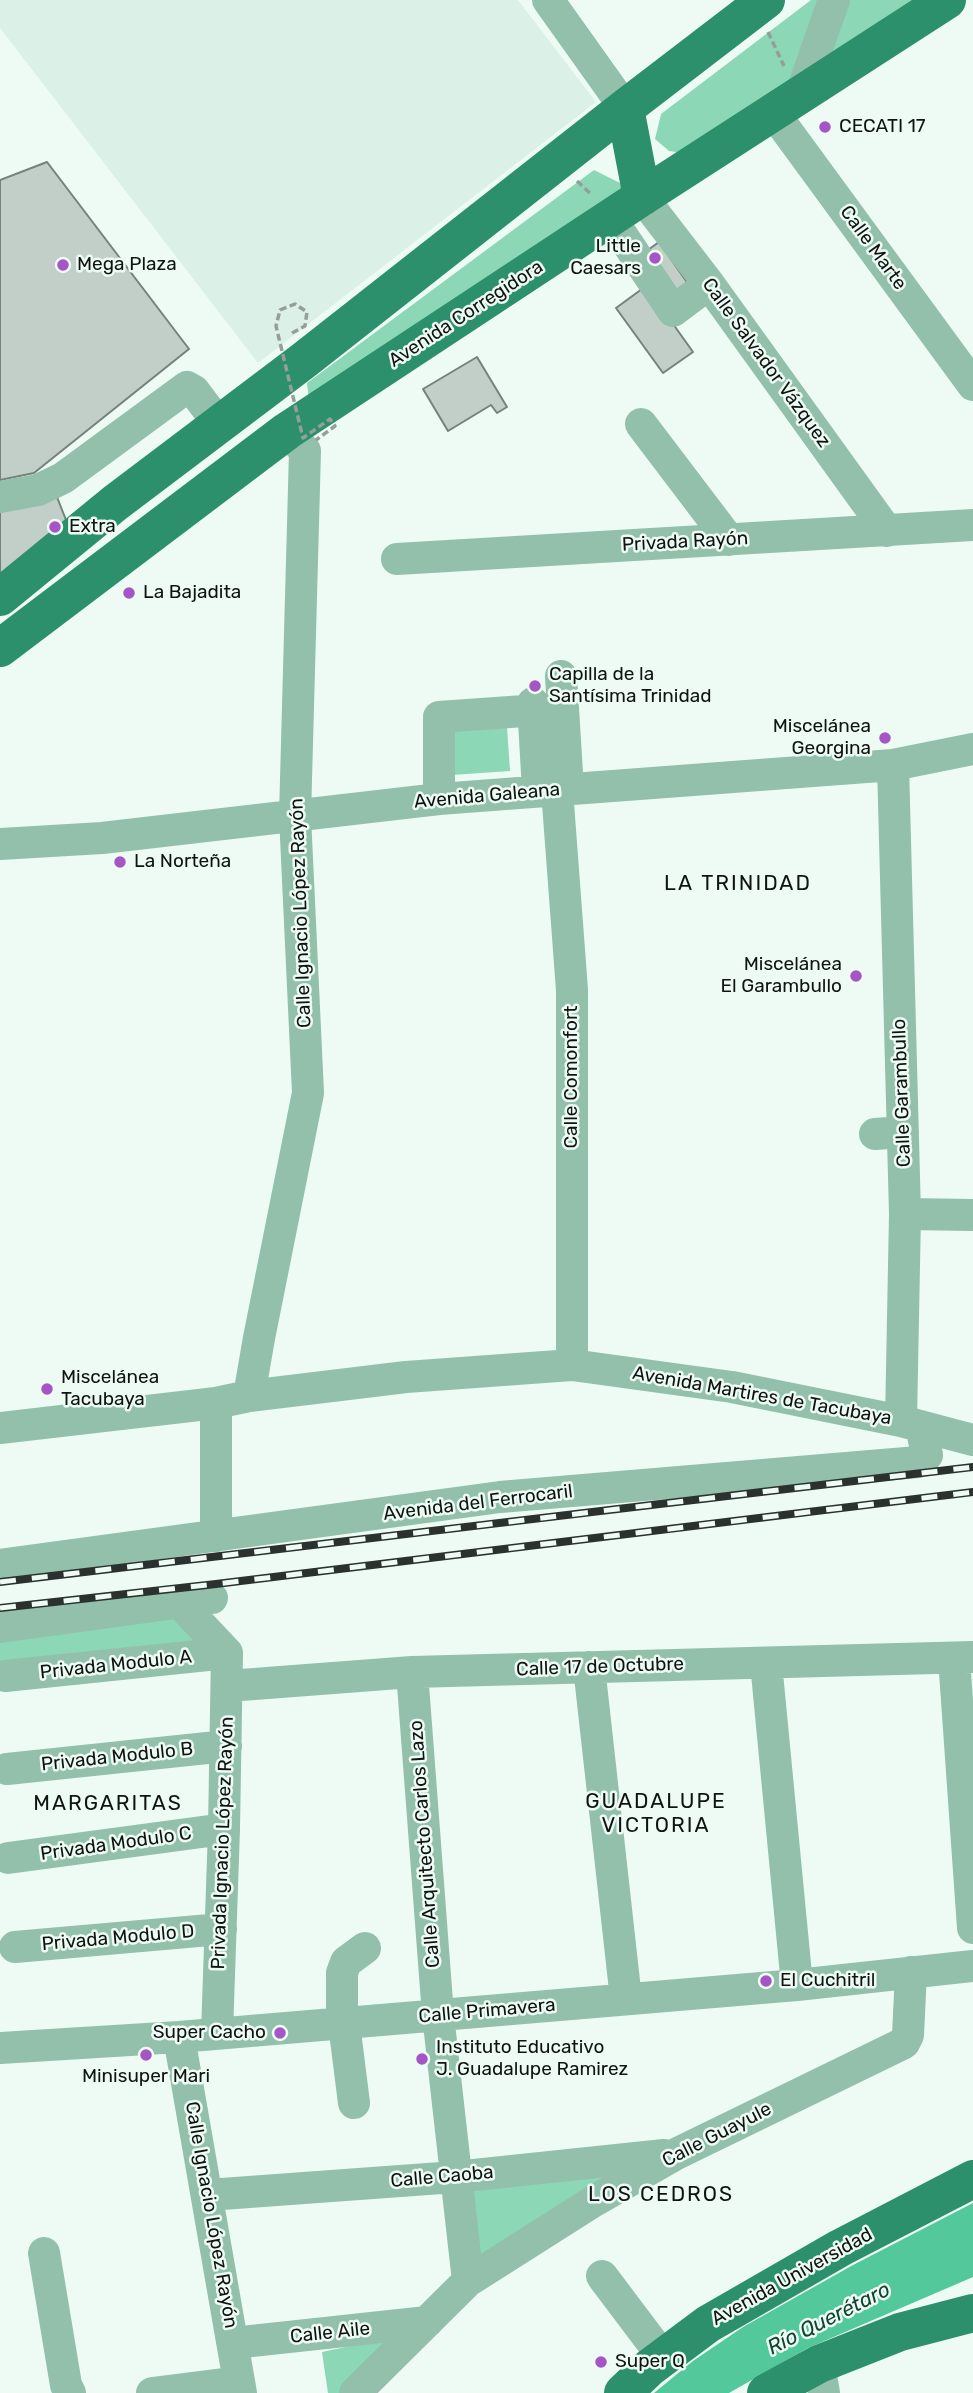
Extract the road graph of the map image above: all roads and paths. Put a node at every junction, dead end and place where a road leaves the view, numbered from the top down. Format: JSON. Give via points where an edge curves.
{"nodes":[{"id":1,"x":548,"y":0,"type":"edge"},
{"id":2,"x":947,"y":0,"type":"edge"},
{"id":3,"x":754,"y":5,"type":"edge"},
{"id":4,"x":833,"y":13,"type":"edge"},
{"id":5,"x":863,"y":55,"type":"junction"},
{"id":6,"x":790,"y":101,"type":"junction"},
{"id":7,"x":625,"y":108,"type":"junction"},
{"id":8,"x":563,"y":159,"type":"junction"},
{"id":9,"x":642,"y":197,"type":"junction"},
{"id":10,"x":609,"y":220,"type":"junction"},
{"id":11,"x":709,"y":284,"type":"junction"},
{"id":12,"x":292,"y":333,"type":"dead end"},
{"id":13,"x":973,"y":385,"type":"edge"},
{"id":14,"x":219,"y":424,"type":"junction"},
{"id":15,"x":640,"y":424,"type":"dead end"},
{"id":16,"x":302,"y":436,"type":"junction"},
{"id":17,"x":0,"y":497,"type":"edge"},
{"id":18,"x":973,"y":525,"type":"edge"},
{"id":19,"x":887,"y":531,"type":"junction"},
{"id":20,"x":729,"y":540,"type":"junction"},
{"id":21,"x":397,"y":559,"type":"dead end"},
{"id":22,"x":0,"y":597,"type":"edge"},
{"id":23,"x":0,"y":648,"type":"edge"},
{"id":24,"x":561,"y":676,"type":"dead end"},
{"id":25,"x":973,"y":749,"type":"edge"},
{"id":26,"x":893,"y":765,"type":"junction"},
{"id":27,"x":554,"y":790,"type":"junction"},
{"id":28,"x":439,"y":800,"type":"junction"},
{"id":29,"x":295,"y":816,"type":"junction"},
{"id":30,"x":0,"y":844,"type":"edge"},
{"id":31,"x":905,"y":1214,"type":"junction"},
{"id":32,"x":973,"y":1215,"type":"edge"},
{"id":33,"x":572,"y":1365,"type":"junction"},
{"id":34,"x":249,"y":1396,"type":"junction"},
{"id":35,"x":216,"y":1403,"type":"junction"},
{"id":36,"x":911,"y":1424,"type":"junction"},
{"id":37,"x":0,"y":1428,"type":"edge"},
{"id":38,"x":973,"y":1440,"type":"edge"},
{"id":39,"x":216,"y":1536,"type":"junction"},
{"id":40,"x":0,"y":1565,"type":"edge"},
{"id":41,"x":212,"y":1598,"type":"dead end"},
{"id":42,"x":180,"y":1603,"type":"junction"},
{"id":43,"x":0,"y":1627,"type":"edge"},
{"id":44,"x":227,"y":1653,"type":"junction"},
{"id":45,"x":964,"y":1657,"type":"edge"},
{"id":46,"x":766,"y":1663,"type":"junction"},
{"id":47,"x":589,"y":1667,"type":"junction"},
{"id":48,"x":412,"y":1672,"type":"junction"},
{"id":49,"x":5,"y":1676,"type":"dead end"},
{"id":50,"x":228,"y":1686,"type":"junction"},
{"id":51,"x":226,"y":1746,"type":"junction"},
{"id":52,"x":7,"y":1769,"type":"dead end"},
{"id":53,"x":225,"y":1829,"type":"junction"},
{"id":54,"x":8,"y":1858,"type":"dead end"},
{"id":55,"x":973,"y":1928,"type":"edge"},
{"id":56,"x":221,"y":1929,"type":"junction"},
{"id":57,"x":15,"y":1947,"type":"dead end"},
{"id":58,"x":365,"y":1948,"type":"dead end"},
{"id":59,"x":973,"y":1966,"type":"edge"},
{"id":60,"x":911,"y":1972,"type":"junction"},
{"id":61,"x":797,"y":1985,"type":"junction"},
{"id":62,"x":626,"y":1998,"type":"junction"},
{"id":63,"x":438,"y":2015,"type":"junction"},
{"id":64,"x":345,"y":2023,"type":"junction"},
{"id":65,"x":216,"y":2033,"type":"junction"},
{"id":66,"x":179,"y":2037,"type":"junction"},
{"id":67,"x":0,"y":2048,"type":"edge"},
{"id":68,"x":354,"y":2103,"type":"dead end"},
{"id":69,"x":676,"y":2154,"type":"junction"},
{"id":70,"x":455,"y":2177,"type":"junction"},
{"id":71,"x":973,"y":2179,"type":"edge"},
{"id":72,"x":208,"y":2195,"type":"junction"},
{"id":73,"x":44,"y":2253,"type":"dead end"},
{"id":74,"x":602,"y":2276,"type":"dead end"},
{"id":75,"x":468,"y":2281,"type":"junction"},
{"id":76,"x":973,"y":2313,"type":"edge"},
{"id":77,"x":427,"y":2322,"type":"junction"},
{"id":78,"x":233,"y":2343,"type":"junction"},
{"id":79,"x":663,"y":2357,"type":"junction"},
{"id":80,"x":822,"y":2378,"type":"edge"},
{"id":81,"x":240,"y":2387,"type":"edge"},
{"id":82,"x":70,"y":2393,"type":"edge"},
{"id":83,"x":152,"y":2393,"type":"edge"},
{"id":84,"x":355,"y":2393,"type":"edge"},
{"id":85,"x":623,"y":2393,"type":"edge"},
{"id":86,"x":766,"y":2393,"type":"edge"}],
"edges":[{"from":1,"to":7,"type":"street"},
{"from":2,"to":5,"type":"main road","name":"Avenida Corregidora"},
{"from":3,"to":6,"type":"path","via":[[785,68]]},
{"from":3,"to":7,"type":"main road"},
{"from":4,"to":5,"type":"street","via":[[839,50]]},
{"from":4,"to":6,"type":"street"},
{"from":5,"to":6,"type":"main road","name":"Avenida Corregidora"},
{"from":6,"to":9,"type":"main road","name":"Avenida Corregidora"},
{"from":6,"to":13,"type":"street","name":"Calle Marte"},
{"from":7,"to":8,"type":"main road"},
{"from":7,"to":9,"type":"main road"},
{"from":8,"to":10,"type":"path"},
{"from":8,"to":14,"type":"main road"},
{"from":9,"to":10,"type":"main road","name":"Avenida Corregidora"},
{"from":9,"to":11,"type":"street","name":"Calle Salvador Vázquez"},
{"from":10,"to":11,"type":"street","via":[[673,311]]},
{"from":10,"to":16,"type":"main road","name":"Avenida Corregidora"},
{"from":11,"to":19,"type":"street","name":"Calle Salvador Vázquez"},
{"from":12,"to":16,"type":"path","bridge":true,"via":[[305,326],[307,312],[295,304],[280,310],[276,326],[303,438],[330,419],[335,426]]},
{"from":14,"to":17,"type":"street","via":[[187,387],[62,478],[38,490]]},
{"from":14,"to":22,"type":"main road"},
{"from":15,"to":20,"type":"street"},
{"from":16,"to":23,"type":"main road","name":"Avenida Corregidora"},
{"from":16,"to":29,"type":"street","name":"Calle Ignacio López Rayón"},
{"from":18,"to":19,"type":"street","name":"Privada Rayón"},
{"from":19,"to":20,"type":"street","name":"Privada Rayón"},
{"from":20,"to":21,"type":"street","name":"Privada Rayón"},
{"from":24,"to":27,"type":"street"},
{"from":25,"to":26,"type":"street","name":"Avenida Galeana"},
{"from":26,"to":27,"type":"street","name":"Avenida Galeana"},
{"from":26,"to":31,"type":"street","name":"Calle Garambullo","via":[[889,1133]]},
{"from":27,"to":28,"type":"street","name":"Avenida Galeana"},
{"from":27,"to":28,"type":"street","via":[[529,707],[439,716]]},
{"from":27,"to":33,"type":"street","name":"Calle Comonfort","via":[[572,990]]},
{"from":28,"to":29,"type":"street","name":"Avenida Galeana"},
{"from":29,"to":30,"type":"street","name":"Avenida Galeana","via":[[102,838]]},
{"from":29,"to":34,"type":"street","name":"Calle Ignacio López Rayón","via":[[308,1093]]},
{"from":31,"to":32,"type":"street"},
{"from":31,"to":36,"type":"street","name":"Calle Garambullo"},
{"from":33,"to":34,"type":"street","name":"Avenida Martires de Tacubaya","via":[[406,1377]]},
{"from":33,"to":36,"type":"street","name":"Avenida Martires de Tacubaya","via":[[732,1387]]},
{"from":34,"to":35,"type":"street","name":"Avenida Martires de Tacubaya"},
{"from":35,"to":37,"type":"street","name":"Avenida Martires de Tacubaya"},
{"from":35,"to":39,"type":"street"},
{"from":36,"to":38,"type":"street","name":"Avenida Martires de Tacubaya"},
{"from":36,"to":39,"type":"street","name":"Avenida del Ferrocaril","via":[[926,1455],[918,1462],[500,1497]]},
{"from":39,"to":40,"type":"street","name":"Avenida del Ferrocaril"},
{"from":41,"to":42,"type":"street"},
{"from":42,"to":43,"type":"street"},
{"from":42,"to":44,"type":"street"},
{"from":44,"to":49,"type":"street","name":"Privada Modulo A"},
{"from":44,"to":50,"type":"street","name":"Privada Ignacio López Rayón"},
{"from":45,"to":46,"type":"street","name":"Calle 17 de Octubre"},
{"from":45,"to":55,"type":"street"},
{"from":46,"to":47,"type":"street","name":"Calle 17 de Octubre"},
{"from":46,"to":61,"type":"street"},
{"from":47,"to":48,"type":"street","name":"Calle 17 de Octubre"},
{"from":47,"to":62,"type":"street"},
{"from":48,"to":50,"type":"street","name":"Calle 17 de Octubre"},
{"from":48,"to":63,"type":"street","name":"Calle Arquitecto Carlos Lazo"},
{"from":50,"to":51,"type":"street","name":"Privada Ignacio López Rayón"},
{"from":51,"to":52,"type":"street","name":"Privada Modulo B"},
{"from":51,"to":53,"type":"street","name":"Privada Ignacio López Rayón"},
{"from":53,"to":54,"type":"street","name":"Privada Modulo C"},
{"from":53,"to":56,"type":"street","name":"Privada Ignacio López Rayón"},
{"from":56,"to":57,"type":"street","name":"Privada Modulo D"},
{"from":56,"to":65,"type":"street","name":"Privada Ignacio López Rayón"},
{"from":58,"to":64,"type":"street","via":[[346,1962],[342,1973]]},
{"from":59,"to":60,"type":"street","name":"Calle Primavera"},
{"from":60,"to":61,"type":"street","name":"Calle Primavera"},
{"from":60,"to":69,"type":"street","name":"Calle Guayule","via":[[904,2043]]},
{"from":61,"to":62,"type":"street","name":"Calle Primavera"},
{"from":62,"to":63,"type":"street","name":"Calle Primavera"},
{"from":63,"to":64,"type":"street","name":"Calle Primavera"},
{"from":63,"to":70,"type":"street","name":"Calle Arquitecto Carlos Lazo"},
{"from":64,"to":65,"type":"street","name":"Calle Primavera"},
{"from":64,"to":68,"type":"street"},
{"from":65,"to":66,"type":"street","name":"Calle Primavera"},
{"from":66,"to":67,"type":"street","name":"Calle Primavera"},
{"from":66,"to":72,"type":"street","name":"Calle Ignacio López Rayón"},
{"from":69,"to":70,"type":"street","name":"Calle Caoba"},
{"from":69,"to":75,"type":"street","name":"Calle Guayule"},
{"from":70,"to":72,"type":"street","name":"Calle Caoba"},
{"from":70,"to":75,"type":"street","name":"Calle Arquitecto Carlos Lazo"},
{"from":71,"to":79,"type":"main road","name":"Avenida Universidad","via":[[840,2248],[708,2324]]},
{"from":72,"to":78,"type":"street","name":"Calle Ignacio López Rayón"},
{"from":73,"to":82,"type":"street"},
{"from":74,"to":79,"type":"street"},
{"from":75,"to":77,"type":"street","name":"Calle Guayule"},
{"from":76,"to":80,"type":"main road","via":[[900,2332]]},
{"from":77,"to":78,"type":"street","name":"Calle Aile"},
{"from":77,"to":84,"type":"street","name":"Calle Guayule"},
{"from":78,"to":81,"type":"street","name":"Calle Ignacio López Rayón"},
{"from":79,"to":85,"type":"main road","name":"Avenida Universidad"},
{"from":80,"to":86,"type":"main road"},
{"from":81,"to":83,"type":"street"}]}
